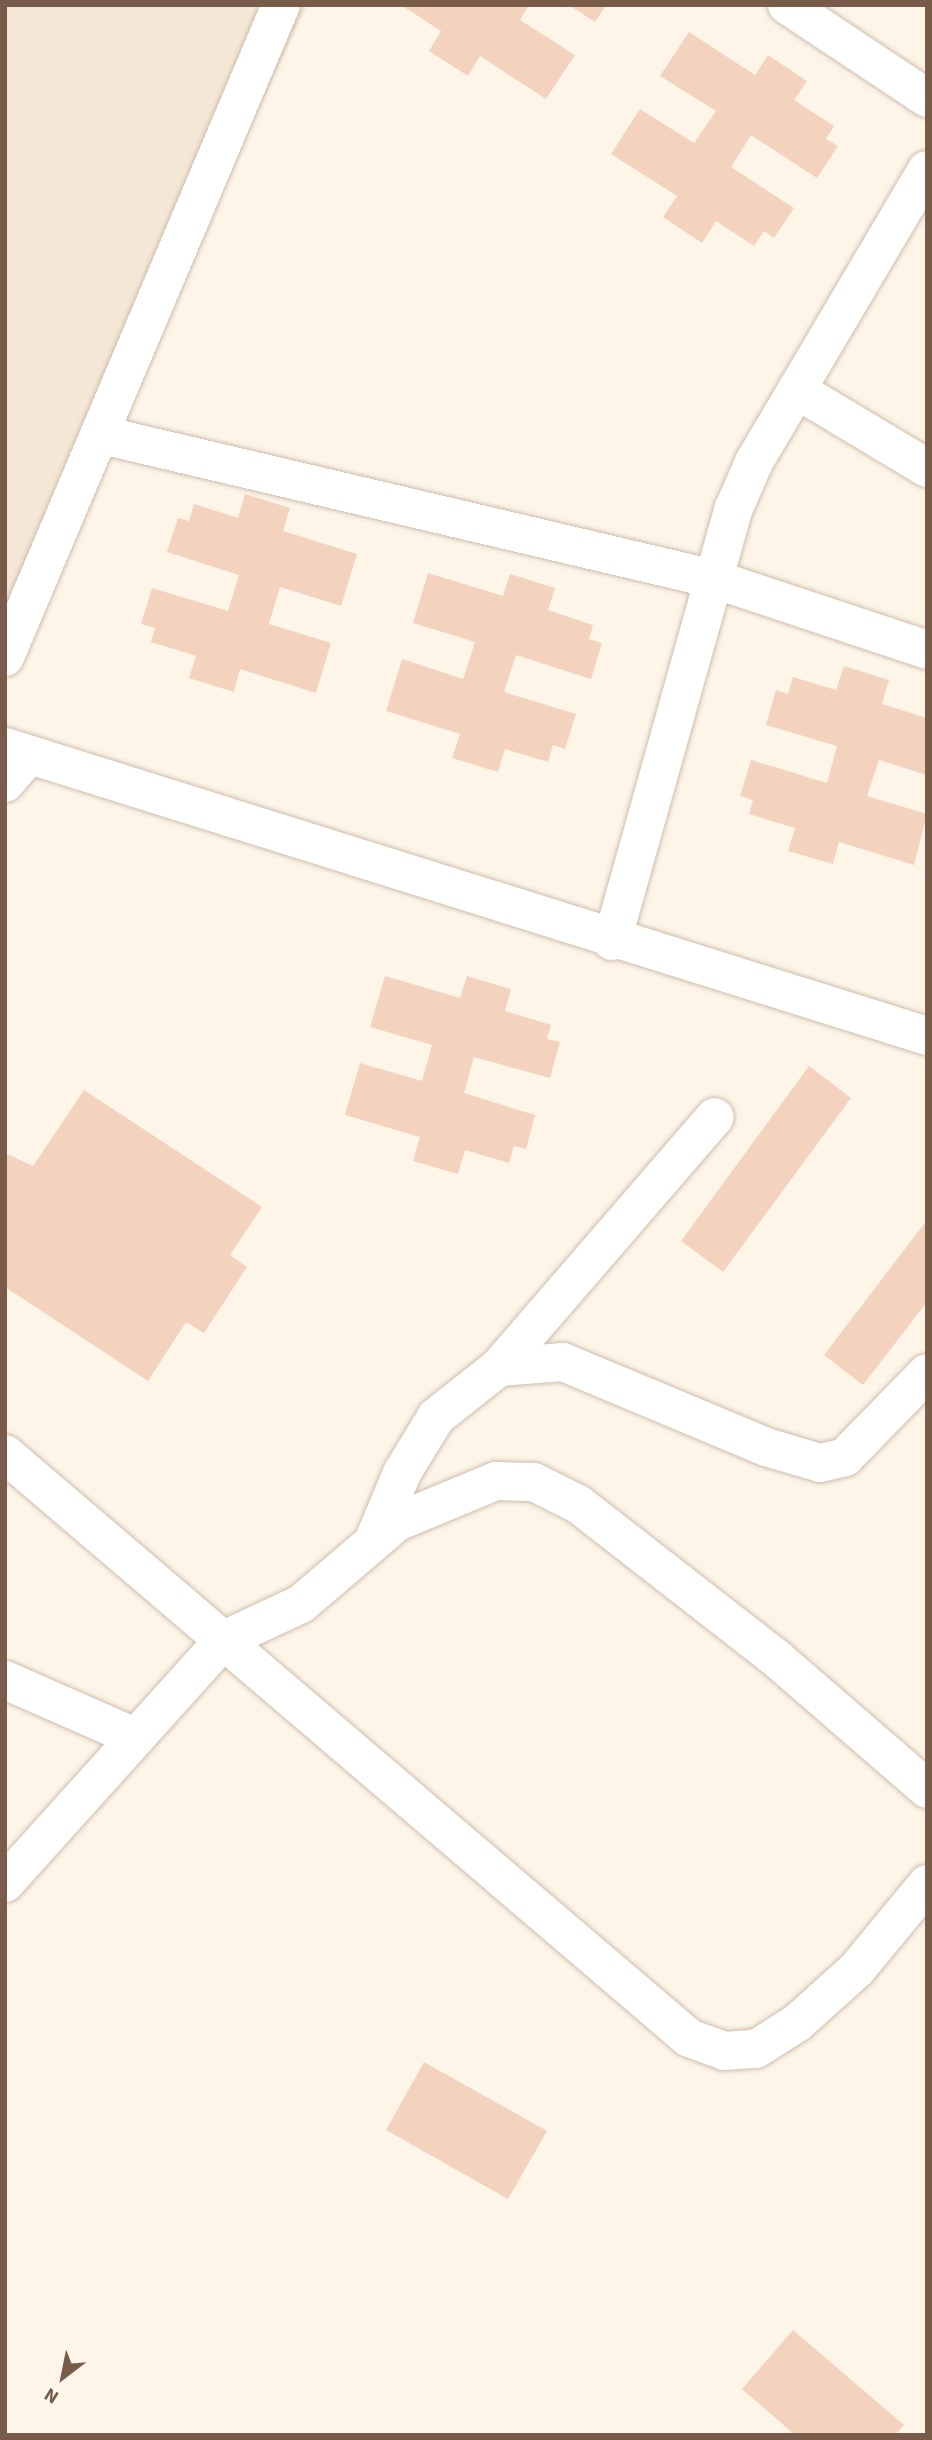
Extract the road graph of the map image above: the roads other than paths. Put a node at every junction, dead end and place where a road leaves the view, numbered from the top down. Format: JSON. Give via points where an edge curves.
{"nodes":[{"id":1,"x":281,"y":5,"type":"edge"},
{"id":2,"x":787,"y":5,"type":"edge"},
{"id":3,"x":927,"y":98,"type":"edge"},
{"id":4,"x":927,"y":170,"type":"edge"},
{"id":5,"x":797,"y":390,"type":"junction"},
{"id":6,"x":102,"y":435,"type":"junction"},
{"id":7,"x":927,"y":468,"type":"edge"},
{"id":8,"x":714,"y":579,"type":"junction"},
{"id":9,"x":927,"y":650,"type":"edge"},
{"id":10,"x":5,"y":657,"type":"edge"},
{"id":11,"x":13,"y":762,"type":"edge"},
{"id":12,"x":612,"y":941,"type":"junction"},
{"id":13,"x":927,"y":1037,"type":"edge"},
{"id":14,"x":715,"y":1117,"type":"dead end"},
{"id":15,"x":499,"y":1367,"type":"junction"},
{"id":16,"x":927,"y":1373,"type":"edge"},
{"id":17,"x":5,"y":1454,"type":"edge"},
{"id":18,"x":372,"y":1546,"type":"junction"},
{"id":19,"x":224,"y":1640,"type":"junction"},
{"id":20,"x":5,"y":1680,"type":"edge"},
{"id":21,"x":135,"y":1737,"type":"junction"},
{"id":22,"x":927,"y":1789,"type":"edge"},
{"id":23,"x":5,"y":1882,"type":"edge"},
{"id":24,"x":927,"y":1884,"type":"edge"}],
"edges":[{"from":1,"to":6,"type":"street"},
{"from":2,"to":3,"type":"street"},
{"from":4,"to":5,"type":"street"},
{"from":5,"to":7,"type":"street"},
{"from":5,"to":8,"type":"street","via":[[734,509]]},
{"from":6,"to":8,"type":"street"},
{"from":6,"to":10,"type":"street"},
{"from":8,"to":9,"type":"street"},
{"from":8,"to":12,"type":"street"},
{"from":11,"to":12,"type":"street"},
{"from":12,"to":13,"type":"street"},
{"from":14,"to":15,"type":"street"},
{"from":15,"to":16,"type":"street","via":[[563,1362],[766,1447],[820,1463],[845,1457]]},
{"from":15,"to":18,"type":"street","via":[[436,1417],[402,1473]]},
{"from":17,"to":19,"type":"street"},
{"from":18,"to":19,"type":"street","via":[[301,1604]]},
{"from":18,"to":22,"type":"street","via":[[397,1522],[459,1492],[496,1481],[534,1482],[589,1512],[776,1658]]},
{"from":19,"to":21,"type":"street"},
{"from":19,"to":24,"type":"street","via":[[689,2038],[724,2051],[756,2049],[797,2023],[857,1969]]},
{"from":20,"to":21,"type":"street"},
{"from":21,"to":23,"type":"street"}]}
